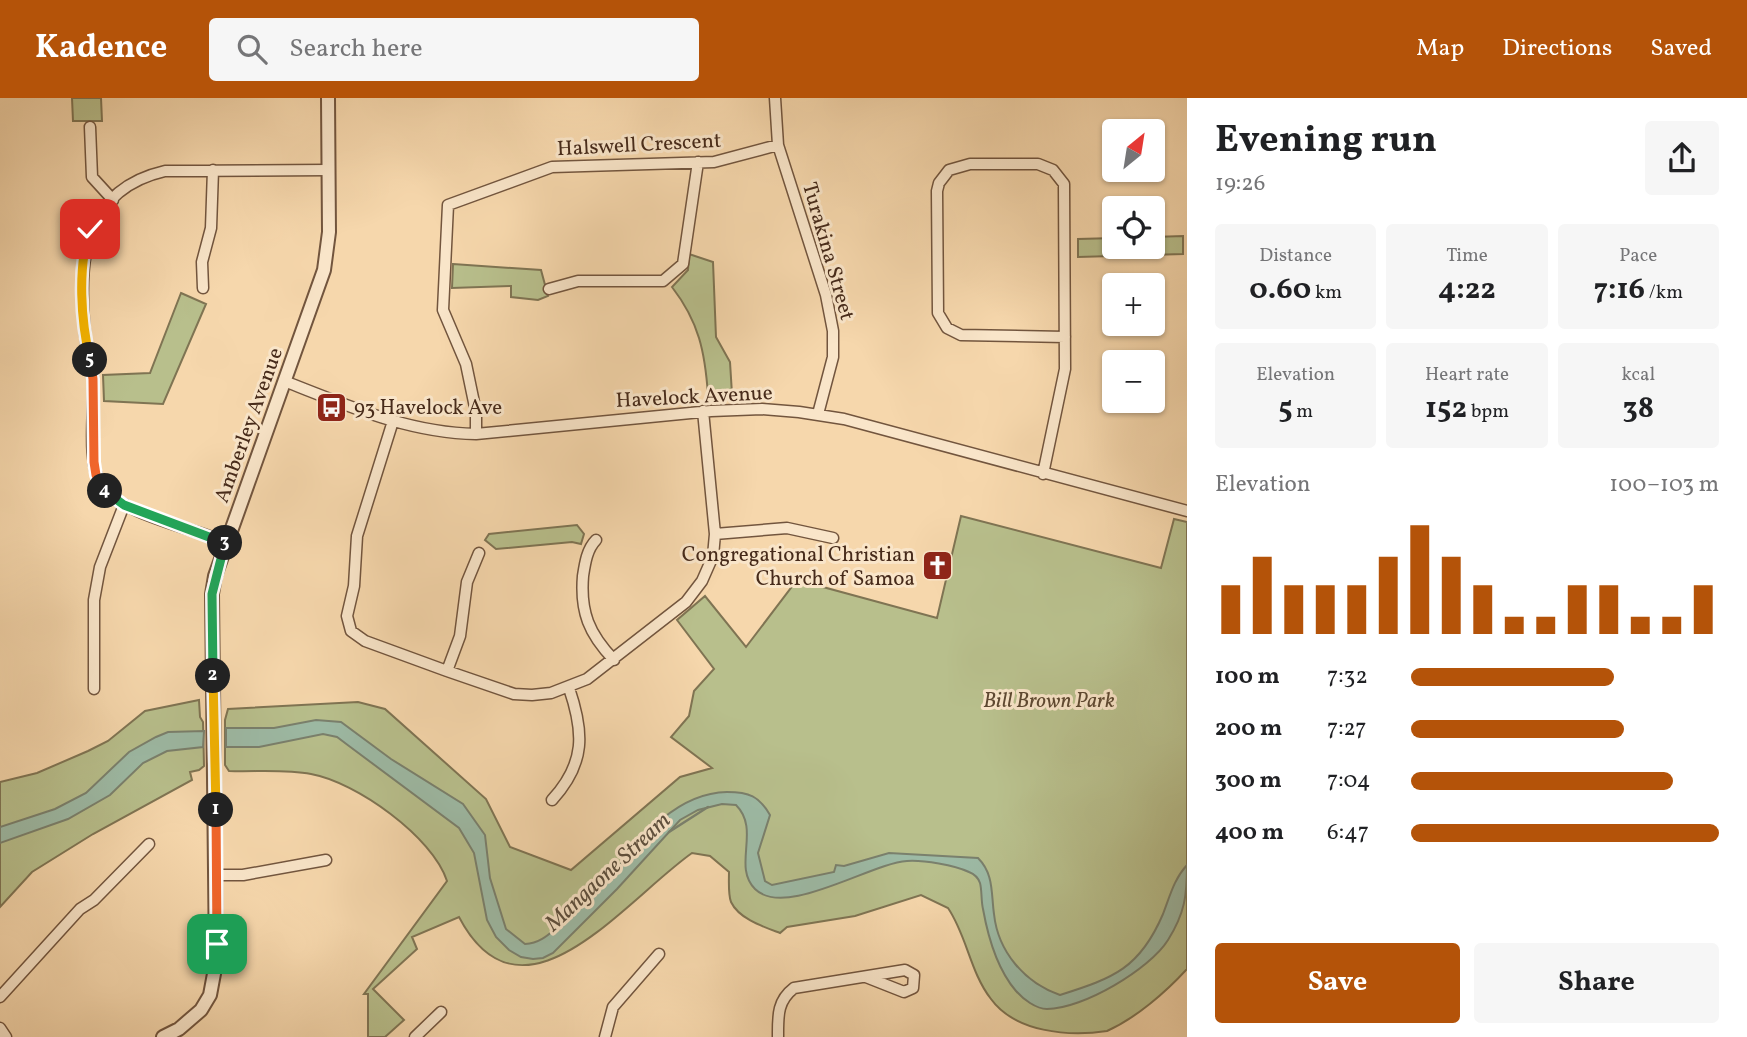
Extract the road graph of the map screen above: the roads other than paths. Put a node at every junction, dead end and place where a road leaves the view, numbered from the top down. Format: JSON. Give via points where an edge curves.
{"nodes":[{"id":1,"x":328,"y":98,"type":"edge"},
{"id":2,"x":775,"y":98,"type":"edge"},
{"id":3,"x":90,"y":127,"type":"dead end"},
{"id":4,"x":778,"y":145,"type":"junction"},
{"id":5,"x":698,"y":162,"type":"junction"},
{"id":6,"x":213,"y":170,"type":"junction"},
{"id":7,"x":329,"y":170,"type":"junction"},
{"id":8,"x":113,"y":200,"type":"junction"},
{"id":9,"x":203,"y":288,"type":"dead end"},
{"id":10,"x":548,"y":289,"type":"dead end"},
{"id":11,"x":1065,"y":337,"type":"junction"},
{"id":12,"x":284,"y":381,"type":"junction"},
{"id":13,"x":703,"y":411,"type":"junction"},
{"id":14,"x":818,"y":414,"type":"junction"},
{"id":15,"x":393,"y":421,"type":"junction"},
{"id":16,"x":476,"y":434,"type":"junction"},
{"id":17,"x":1043,"y":474,"type":"junction"},
{"id":18,"x":124,"y":505,"type":"junction"},
{"id":19,"x":1187,"y":511,"type":"edge"},
{"id":20,"x":715,"y":534,"type":"junction"},
{"id":21,"x":833,"y":538,"type":"dead end"},
{"id":22,"x":596,"y":540,"type":"dead end"},
{"id":23,"x":226,"y":541,"type":"junction"},
{"id":24,"x":479,"y":553,"type":"dead end"},
{"id":25,"x":614,"y":660,"type":"junction"},
{"id":26,"x":447,"y":671,"type":"junction"},
{"id":27,"x":569,"y":688,"type":"junction"},
{"id":28,"x":94,"y":689,"type":"dead end"},
{"id":29,"x":552,"y":800,"type":"dead end"},
{"id":30,"x":149,"y":844,"type":"dead end"},
{"id":31,"x":326,"y":860,"type":"dead end"},
{"id":32,"x":217,"y":875,"type":"junction"},
{"id":33,"x":659,"y":954,"type":"dead end"},
{"id":34,"x":866,"y":977,"type":"dead end"},
{"id":35,"x":0,"y":998,"type":"edge"},
{"id":36,"x":441,"y":1012,"type":"dead end"},
{"id":37,"x":0,"y":1028,"type":"edge"},
{"id":38,"x":6,"y":1037,"type":"edge"},
{"id":39,"x":163,"y":1037,"type":"edge"},
{"id":40,"x":415,"y":1037,"type":"edge"},
{"id":41,"x":605,"y":1037,"type":"edge"},
{"id":42,"x":778,"y":1037,"type":"edge"}],
"edges":[{"from":1,"to":7,"type":"street","name":"Amberley Avenue"},
{"from":2,"to":4,"type":"street","name":"Turakina Street"},
{"from":3,"to":8,"type":"street","via":[[92,177]]},
{"from":4,"to":5,"type":"street","name":"Halswell Crescent","via":[[732,159]]},
{"from":4,"to":14,"type":"street","name":"Turakina Street","via":[[832,323],[833,357]]},
{"from":5,"to":10,"type":"street","via":[[683,264],[663,281],[578,281]]},
{"from":5,"to":16,"type":"street","name":"Halswell Crescent","via":[[552,167],[448,205],[443,310],[466,364]]},
{"from":6,"to":7,"type":"street"},
{"from":6,"to":8,"type":"street","via":[[151,174]]},
{"from":6,"to":9,"type":"street"},
{"from":7,"to":12,"type":"street","name":"Amberley Avenue","via":[[327,255]]},
{"from":8,"to":18,"type":"street","via":[[86,240],[85,332],[93,379],[96,475],[107,493]]},
{"from":11,"to":11,"type":"street","via":[[1065,191],[1060,177],[1038,164],[970,164],[949,170],[937,191],[938,313],[943,323],[961,335]]},
{"from":11,"to":17,"type":"street","via":[[1065,369]]},
{"from":12,"to":15,"type":"street","name":"Havelock Avenue"},
{"from":12,"to":23,"type":"street","name":"Amberley Avenue"},
{"from":13,"to":14,"type":"street","name":"Havelock Avenue","via":[[762,409]]},
{"from":13,"to":16,"type":"street","name":"Havelock Avenue"},
{"from":13,"to":20,"type":"street"},
{"from":14,"to":17,"type":"street","name":"Havelock Avenue"},
{"from":15,"to":16,"type":"street","name":"Havelock Avenue","via":[[434,432]]},
{"from":15,"to":26,"type":"street","via":[[357,536],[347,616],[351,631],[365,641]]},
{"from":17,"to":19,"type":"street","name":"Havelock Avenue"},
{"from":18,"to":23,"type":"street"},
{"from":18,"to":28,"type":"street","via":[[100,568],[94,600]]},
{"from":20,"to":21,"type":"street","via":[[787,528]]},
{"from":20,"to":25,"type":"street","via":[[710,563],[695,592]]},
{"from":22,"to":25,"type":"street","via":[[584,570],[584,616]]},
{"from":23,"to":32,"type":"street","name":"Amberley Avenue","via":[[212,594]]},
{"from":24,"to":26,"type":"street","via":[[467,582],[460,636]]},
{"from":25,"to":27,"type":"street"},
{"from":26,"to":27,"type":"street","via":[[514,694],[551,694]]},
{"from":27,"to":29,"type":"street","via":[[581,741],[565,786]]},
{"from":30,"to":35,"type":"street","via":[[80,909]]},
{"from":31,"to":32,"type":"street","via":[[243,875]]},
{"from":32,"to":39,"type":"street","name":"Amberley Avenue","via":[[216,963],[210,995],[191,1021]]},
{"from":33,"to":41,"type":"street","via":[[613,1007]]},
{"from":34,"to":42,"type":"street","via":[[794,988],[782,997]]},
{"from":36,"to":40,"type":"street"},
{"from":37,"to":38,"type":"street"}]}
